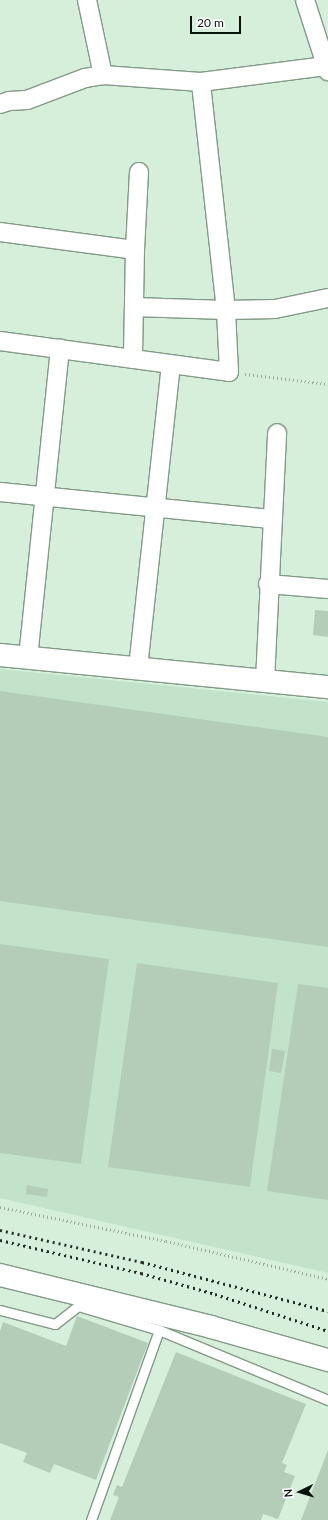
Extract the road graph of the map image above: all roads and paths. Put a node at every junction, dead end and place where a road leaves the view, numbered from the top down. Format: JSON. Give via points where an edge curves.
{"nodes":[{"id":1,"x":87,"y":0,"type":"edge"},
{"id":2,"x":305,"y":0,"type":"edge"},
{"id":3,"x":327,"y":68,"type":"edge"},
{"id":4,"x":103,"y":75,"type":"junction"},
{"id":5,"x":202,"y":82,"type":"junction"},
{"id":6,"x":0,"y":104,"type":"edge"},
{"id":7,"x":139,"y":172,"type":"dead end"},
{"id":8,"x":0,"y":232,"type":"edge"},
{"id":9,"x":135,"y":250,"type":"junction"},
{"id":10,"x":328,"y":298,"type":"edge"},
{"id":11,"x":134,"y":307,"type":"junction"},
{"id":12,"x":226,"y":310,"type":"junction"},
{"id":13,"x":0,"y":341,"type":"edge"},
{"id":14,"x":60,"y":349,"type":"junction"},
{"id":15,"x":133,"y":359,"type":"junction"},
{"id":16,"x":171,"y":365,"type":"junction"},
{"id":17,"x":229,"y":372,"type":"junction"},
{"id":18,"x":328,"y":384,"type":"edge"},
{"id":19,"x":277,"y":433,"type":"dead end"},
{"id":20,"x":0,"y":492,"type":"edge"},
{"id":21,"x":45,"y":497,"type":"junction"},
{"id":22,"x":155,"y":508,"type":"junction"},
{"id":23,"x":272,"y":519,"type":"junction"},
{"id":24,"x":268,"y":584,"type":"junction"},
{"id":25,"x":328,"y":589,"type":"edge"},
{"id":26,"x":0,"y":655,"type":"edge"},
{"id":27,"x":28,"y":658,"type":"junction"},
{"id":28,"x":138,"y":668,"type":"junction"},
{"id":29,"x":265,"y":681,"type":"junction"},
{"id":30,"x":328,"y":687,"type":"edge"},
{"id":31,"x":0,"y":1207,"type":"edge"},
{"id":32,"x":0,"y":1275,"type":"edge"},
{"id":33,"x":328,"y":1279,"type":"edge"},
{"id":34,"x":0,"y":1310,"type":"edge"},
{"id":35,"x":159,"y":1330,"type":"junction"},
{"id":36,"x":328,"y":1360,"type":"edge"},
{"id":37,"x":328,"y":1400,"type":"edge"},
{"id":38,"x":91,"y":1520,"type":"edge"}],
"edges":[{"from":1,"to":4,"type":"street"},
{"from":2,"to":3,"type":"street"},
{"from":3,"to":5,"type":"street"},
{"from":4,"to":5,"type":"street"},
{"from":4,"to":6,"type":"street","via":[[85,78],[27,100]]},
{"from":5,"to":12,"type":"street"},
{"from":7,"to":9,"type":"street"},
{"from":8,"to":9,"type":"street"},
{"from":9,"to":11,"type":"street"},
{"from":10,"to":12,"type":"street","via":[[275,309]]},
{"from":11,"to":12,"type":"street"},
{"from":11,"to":15,"type":"street"},
{"from":12,"to":17,"type":"street"},
{"from":13,"to":14,"type":"street"},
{"from":14,"to":15,"type":"street"},
{"from":14,"to":21,"type":"street"},
{"from":15,"to":16,"type":"street"},
{"from":16,"to":17,"type":"street"},
{"from":16,"to":22,"type":"street"},
{"from":17,"to":18,"type":"path"},
{"from":19,"to":23,"type":"street"},
{"from":20,"to":21,"type":"street"},
{"from":21,"to":22,"type":"street"},
{"from":21,"to":27,"type":"street"},
{"from":22,"to":23,"type":"street"},
{"from":22,"to":28,"type":"street"},
{"from":23,"to":24,"type":"street"},
{"from":24,"to":25,"type":"street"},
{"from":24,"to":29,"type":"street"},
{"from":26,"to":27,"type":"street"},
{"from":27,"to":28,"type":"street"},
{"from":28,"to":29,"type":"street"},
{"from":29,"to":30,"type":"street"},
{"from":31,"to":33,"type":"path","via":[[166,1241]]},
{"from":32,"to":36,"type":"street","via":[[211,1327]]},
{"from":34,"to":35,"type":"lane","via":[[55,1324],[78,1306]]},
{"from":35,"to":37,"type":"lane"},
{"from":35,"to":38,"type":"lane"}]}
